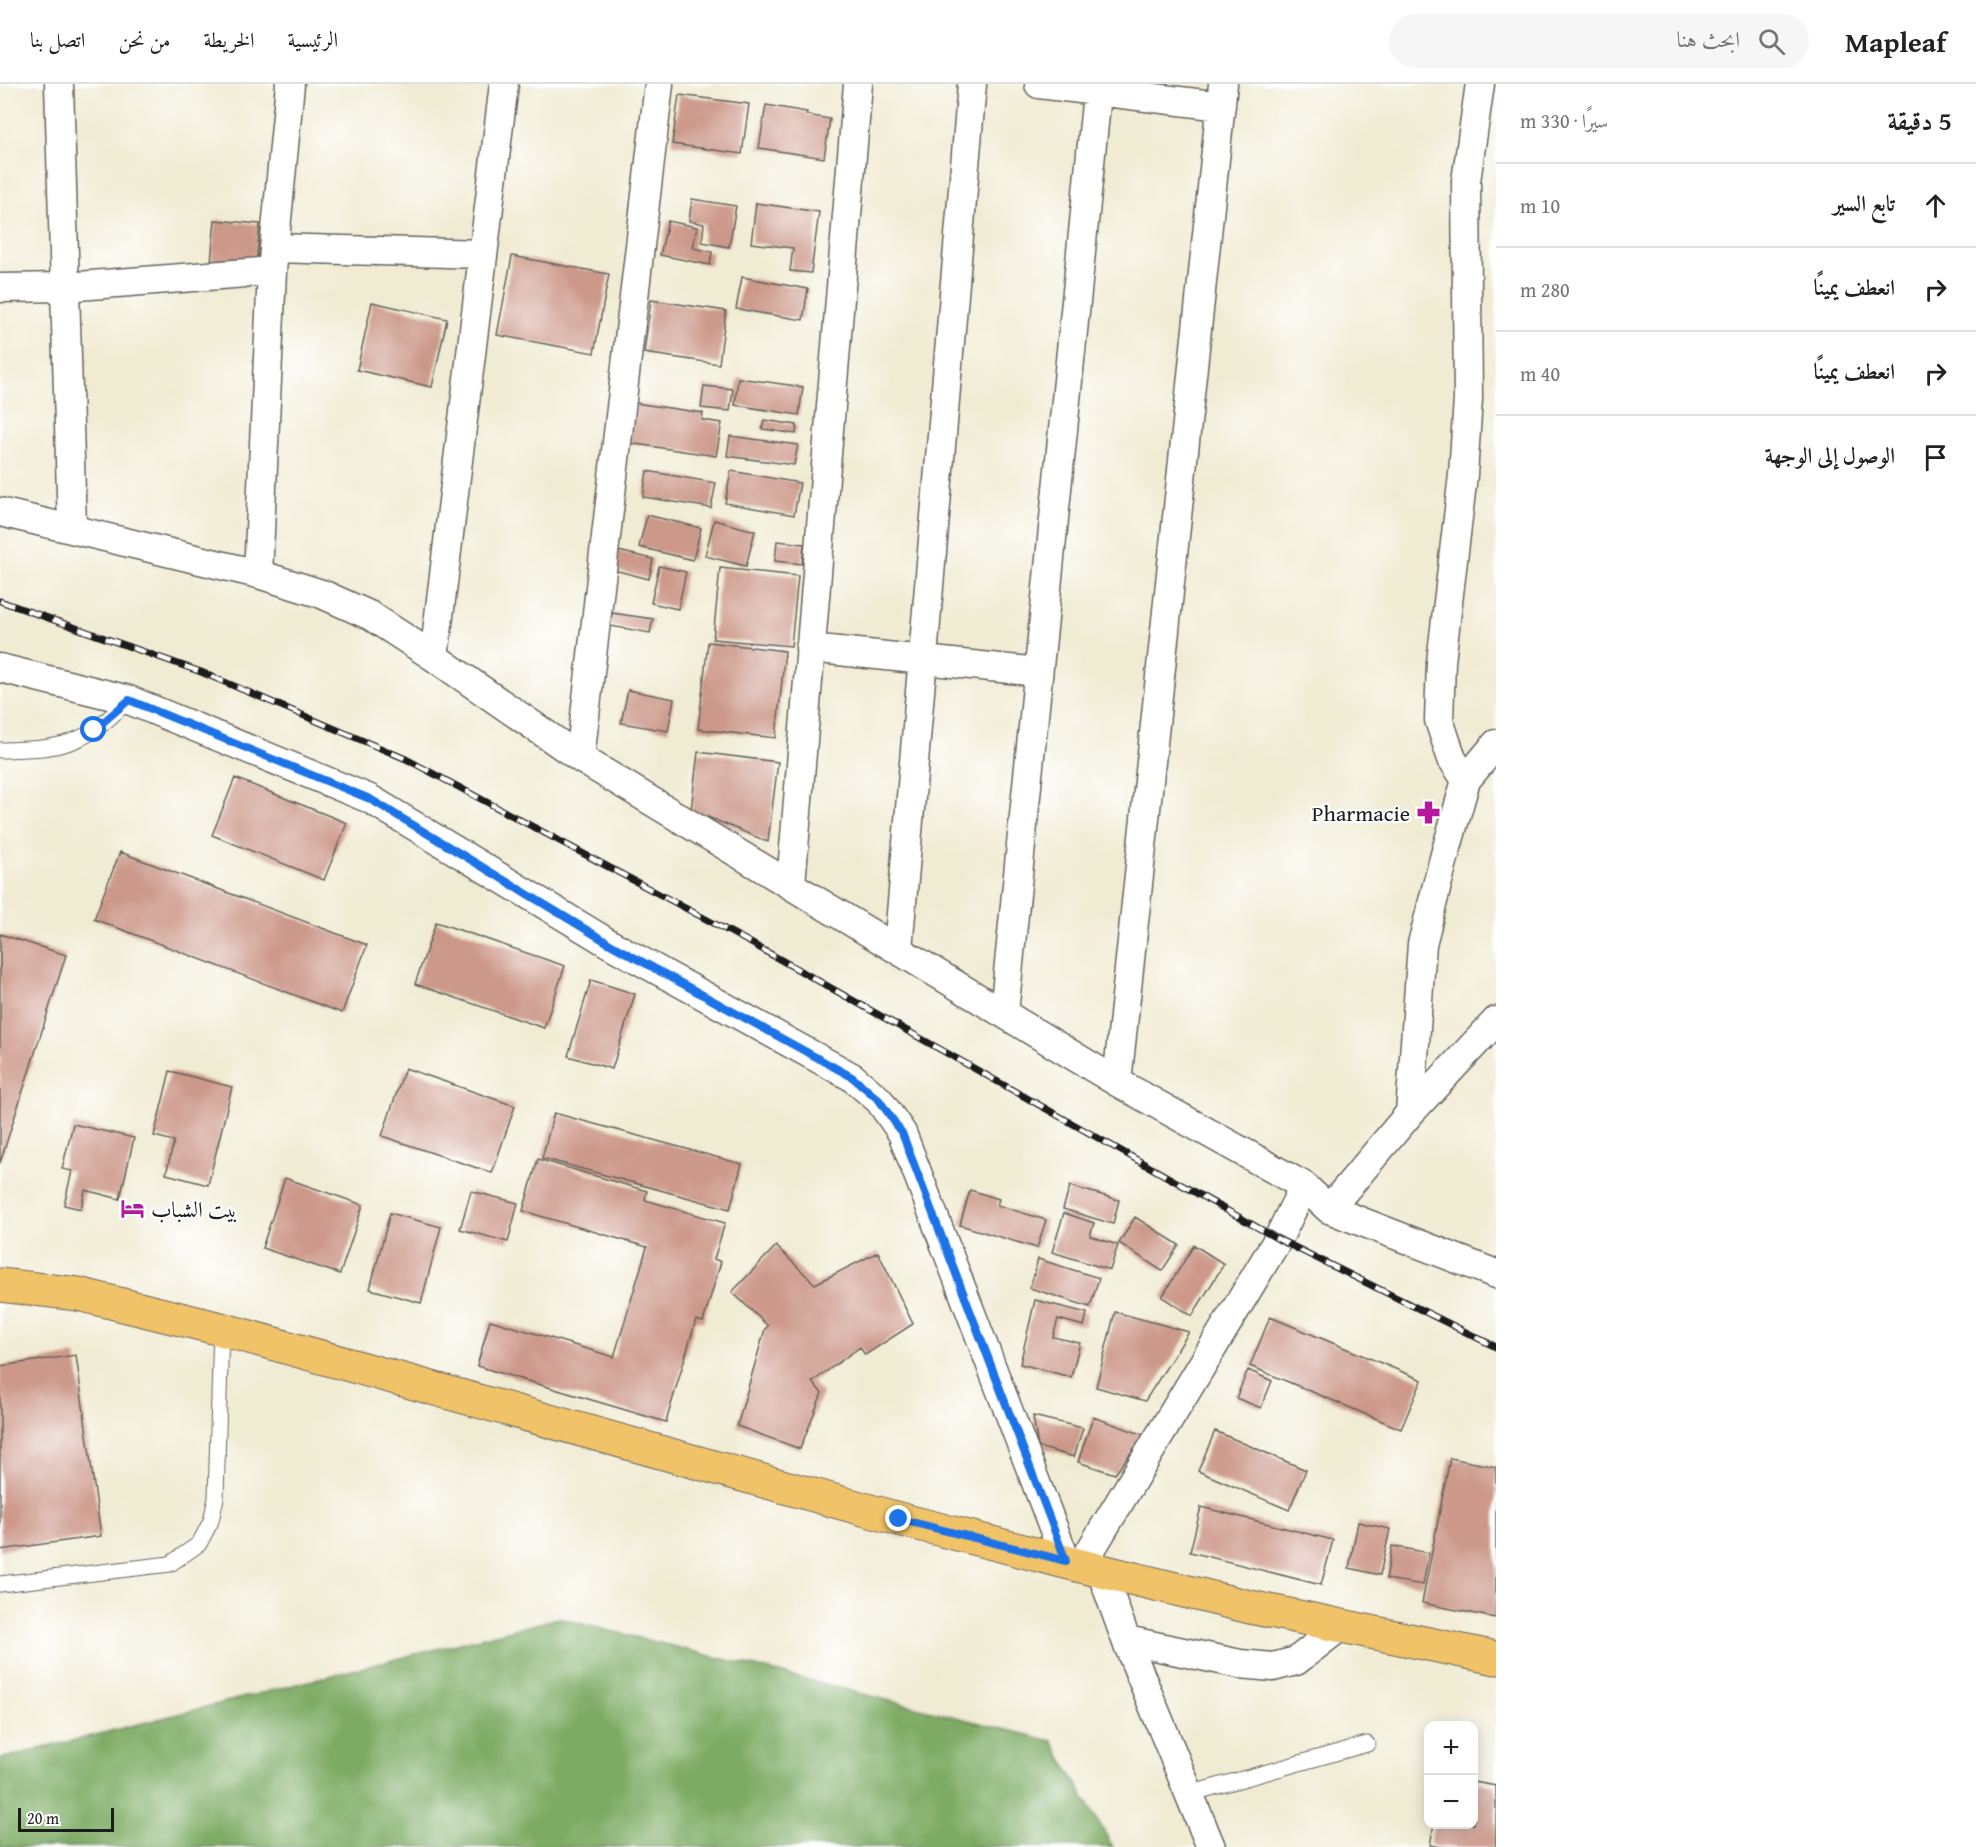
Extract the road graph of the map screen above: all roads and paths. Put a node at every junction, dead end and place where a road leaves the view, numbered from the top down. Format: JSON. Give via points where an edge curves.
{"nodes":[{"id":1,"x":59,"y":84,"type":"edge"},
{"id":2,"x":290,"y":84,"type":"edge"},
{"id":3,"x":504,"y":84,"type":"edge"},
{"id":4,"x":658,"y":84,"type":"edge"},
{"id":5,"x":858,"y":84,"type":"edge"},
{"id":6,"x":972,"y":84,"type":"edge"},
{"id":7,"x":1039,"y":84,"type":"edge"},
{"id":8,"x":1480,"y":84,"type":"edge"},
{"id":9,"x":1097,"y":88,"type":"edge"},
{"id":10,"x":1222,"y":95,"type":"edge"},
{"id":11,"x":483,"y":254,"type":"junction"},
{"id":12,"x":273,"y":259,"type":"junction"},
{"id":13,"x":65,"y":287,"type":"junction"},
{"id":14,"x":0,"y":288,"type":"edge"},
{"id":15,"x":0,"y":512,"type":"edge"},
{"id":16,"x":72,"y":528,"type":"junction"},
{"id":17,"x":258,"y":574,"type":"junction"},
{"id":18,"x":810,"y":648,"type":"junction"},
{"id":19,"x":435,"y":657,"type":"junction"},
{"id":20,"x":922,"y":659,"type":"junction"},
{"id":21,"x":0,"y":668,"type":"edge"},
{"id":22,"x":1038,"y":672,"type":"junction"},
{"id":23,"x":129,"y":700,"type":"junction"},
{"id":24,"x":1496,"y":744,"type":"edge"},
{"id":25,"x":0,"y":750,"type":"edge"},
{"id":26,"x":580,"y":758,"type":"junction"},
{"id":27,"x":1466,"y":780,"type":"junction"},
{"id":28,"x":791,"y":884,"type":"junction"},
{"id":29,"x":898,"y":949,"type":"junction"},
{"id":30,"x":1004,"y":1013,"type":"junction"},
{"id":31,"x":1496,"y":1020,"type":"edge"},
{"id":32,"x":1117,"y":1082,"type":"junction"},
{"id":33,"x":1410,"y":1113,"type":"junction"},
{"id":34,"x":1304,"y":1186,"type":"junction"},
{"id":35,"x":1329,"y":1209,"type":"junction"},
{"id":36,"x":1496,"y":1274,"type":"edge"},
{"id":37,"x":0,"y":1285,"type":"edge"},
{"id":38,"x":221,"y":1329,"type":"junction"},
{"id":39,"x":1082,"y":1566,"type":"junction"},
{"id":40,"x":0,"y":1584,"type":"edge"},
{"id":41,"x":1341,"y":1626,"type":"junction"},
{"id":42,"x":1126,"y":1641,"type":"junction"},
{"id":43,"x":1496,"y":1658,"type":"edge"},
{"id":44,"x":1367,"y":1744,"type":"dead end"},
{"id":45,"x":1189,"y":1794,"type":"junction"},
{"id":46,"x":1211,"y":1847,"type":"edge"}],
"edges":[{"from":1,"to":13,"type":"street"},
{"from":2,"to":12,"type":"street"},
{"from":3,"to":11,"type":"street"},
{"from":4,"to":26,"type":"street"},
{"from":5,"to":18,"type":"street"},
{"from":6,"to":20,"type":"street"},
{"from":7,"to":9,"type":"street"},
{"from":8,"to":27,"type":"street","via":[[1466,181],[1467,421],[1441,662],[1439,720],[1452,759]]},
{"from":9,"to":10,"type":"street"},
{"from":9,"to":22,"type":"street"},
{"from":10,"to":32,"type":"street"},
{"from":11,"to":12,"type":"street"},
{"from":11,"to":19,"type":"street"},
{"from":12,"to":13,"type":"street"},
{"from":12,"to":17,"type":"street"},
{"from":13,"to":14,"type":"street"},
{"from":13,"to":16,"type":"street"},
{"from":15,"to":16,"type":"street"},
{"from":16,"to":17,"type":"street"},
{"from":17,"to":19,"type":"street","via":[[322,594],[371,616]]},
{"from":18,"to":20,"type":"street"},
{"from":18,"to":28,"type":"street"},
{"from":19,"to":26,"type":"street"},
{"from":20,"to":22,"type":"street"},
{"from":20,"to":29,"type":"street"},
{"from":21,"to":23,"type":"street"},
{"from":22,"to":30,"type":"street"},
{"from":23,"to":25,"type":"lane","via":[[80,738],[55,747]]},
{"from":23,"to":39,"type":"street","via":[[370,799],[610,944],[852,1077],[879,1100],[902,1133]]},
{"from":24,"to":27,"type":"street"},
{"from":26,"to":28,"type":"street"},
{"from":27,"to":33,"type":"street","via":[[1422,944]]},
{"from":28,"to":29,"type":"street"},
{"from":29,"to":30,"type":"street"},
{"from":30,"to":32,"type":"street"},
{"from":31,"to":33,"type":"street"},
{"from":32,"to":34,"type":"street"},
{"from":33,"to":35,"type":"street"},
{"from":34,"to":35,"type":"street"},
{"from":34,"to":39,"type":"street","via":[[1278,1239]]},
{"from":35,"to":36,"type":"street"},
{"from":37,"to":38,"type":"main road","via":[[78,1294]]},
{"from":38,"to":39,"type":"main road","via":[[899,1519]]},
{"from":38,"to":40,"type":"lane","via":[[216,1498],[211,1521],[199,1544],[170,1564]]},
{"from":39,"to":41,"type":"main road"},
{"from":39,"to":42,"type":"street"},
{"from":41,"to":42,"type":"street","via":[[1296,1661],[1273,1667]]},
{"from":41,"to":43,"type":"main road"},
{"from":42,"to":45,"type":"street"},
{"from":44,"to":45,"type":"lane"},
{"from":45,"to":46,"type":"street"}]}
